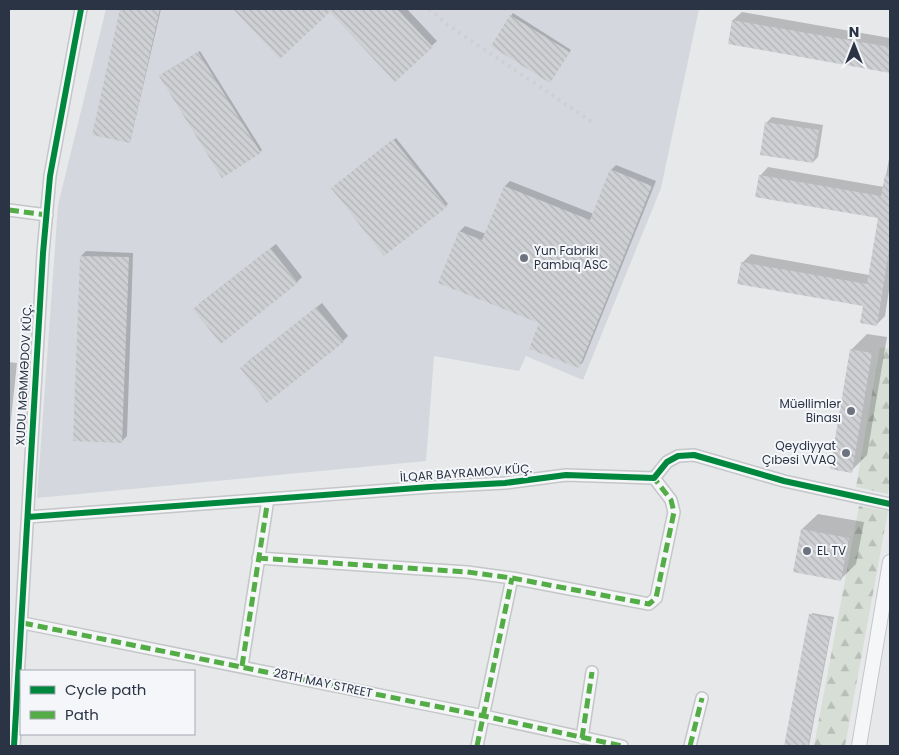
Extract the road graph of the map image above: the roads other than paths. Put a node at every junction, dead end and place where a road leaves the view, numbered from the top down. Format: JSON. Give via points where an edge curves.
{"nodes":[{"id":1,"x":81,"y":9,"type":"edge"},
{"id":2,"x":9,"y":210,"type":"edge"},
{"id":3,"x":46,"y":215,"type":"junction"},
{"id":4,"x":654,"y":478,"type":"junction"},
{"id":5,"x":268,"y":499,"type":"junction"},
{"id":6,"x":890,"y":504,"type":"edge"},
{"id":7,"x":28,"y":517,"type":"junction"},
{"id":8,"x":258,"y":558,"type":"junction"},
{"id":9,"x":890,"y":562,"type":"edge"},
{"id":10,"x":512,"y":578,"type":"junction"},
{"id":11,"x":23,"y":623,"type":"junction"},
{"id":12,"x":242,"y":666,"type":"junction"},
{"id":13,"x":592,"y":672,"type":"dead end"},
{"id":14,"x":702,"y":698,"type":"dead end"},
{"id":15,"x":484,"y":716,"type":"junction"},
{"id":16,"x":582,"y":738,"type":"junction"},
{"id":17,"x":14,"y":746,"type":"edge"},
{"id":18,"x":477,"y":746,"type":"edge"},
{"id":19,"x":622,"y":746,"type":"edge"},
{"id":20,"x":690,"y":746,"type":"edge"},
{"id":21,"x":859,"y":746,"type":"edge"}],
"edges":[{"from":1,"to":3,"type":"street","name":"XUDU MƏMMƏDOV KÜÇ.","via":[[50,176]]},
{"from":2,"to":3,"type":"street"},
{"from":3,"to":7,"type":"street","name":"XUDU MƏMMƏDOV KÜÇ."},
{"from":4,"to":5,"type":"street","name":"İLQAR BAYRAMOV KÜÇ.","via":[[566,475],[505,483]]},
{"from":4,"to":6,"type":"street","via":[[667,462],[678,456],[694,455],[784,481]]},
{"from":4,"to":10,"type":"street","via":[[671,500],[674,512],[656,598],[649,604]]},
{"from":5,"to":7,"type":"street","name":"İLQAR BAYRAMOV KÜÇ."},
{"from":5,"to":8,"type":"street"},
{"from":7,"to":11,"type":"street","name":"XUDU MƏMMƏDOV KÜÇ."},
{"from":8,"to":10,"type":"street"},
{"from":8,"to":12,"type":"street"},
{"from":9,"to":21,"type":"street"},
{"from":10,"to":15,"type":"street"},
{"from":11,"to":12,"type":"street","name":"28TH MAY STREET"},
{"from":11,"to":17,"type":"street","name":"XUDU MƏMMƏDOV KÜÇ."},
{"from":12,"to":15,"type":"street","name":"28TH MAY STREET"},
{"from":13,"to":16,"type":"street"},
{"from":14,"to":20,"type":"street"},
{"from":15,"to":16,"type":"street","name":"28TH MAY STREET"},
{"from":15,"to":18,"type":"street"},
{"from":16,"to":19,"type":"street","name":"28TH MAY STREET"}]}
